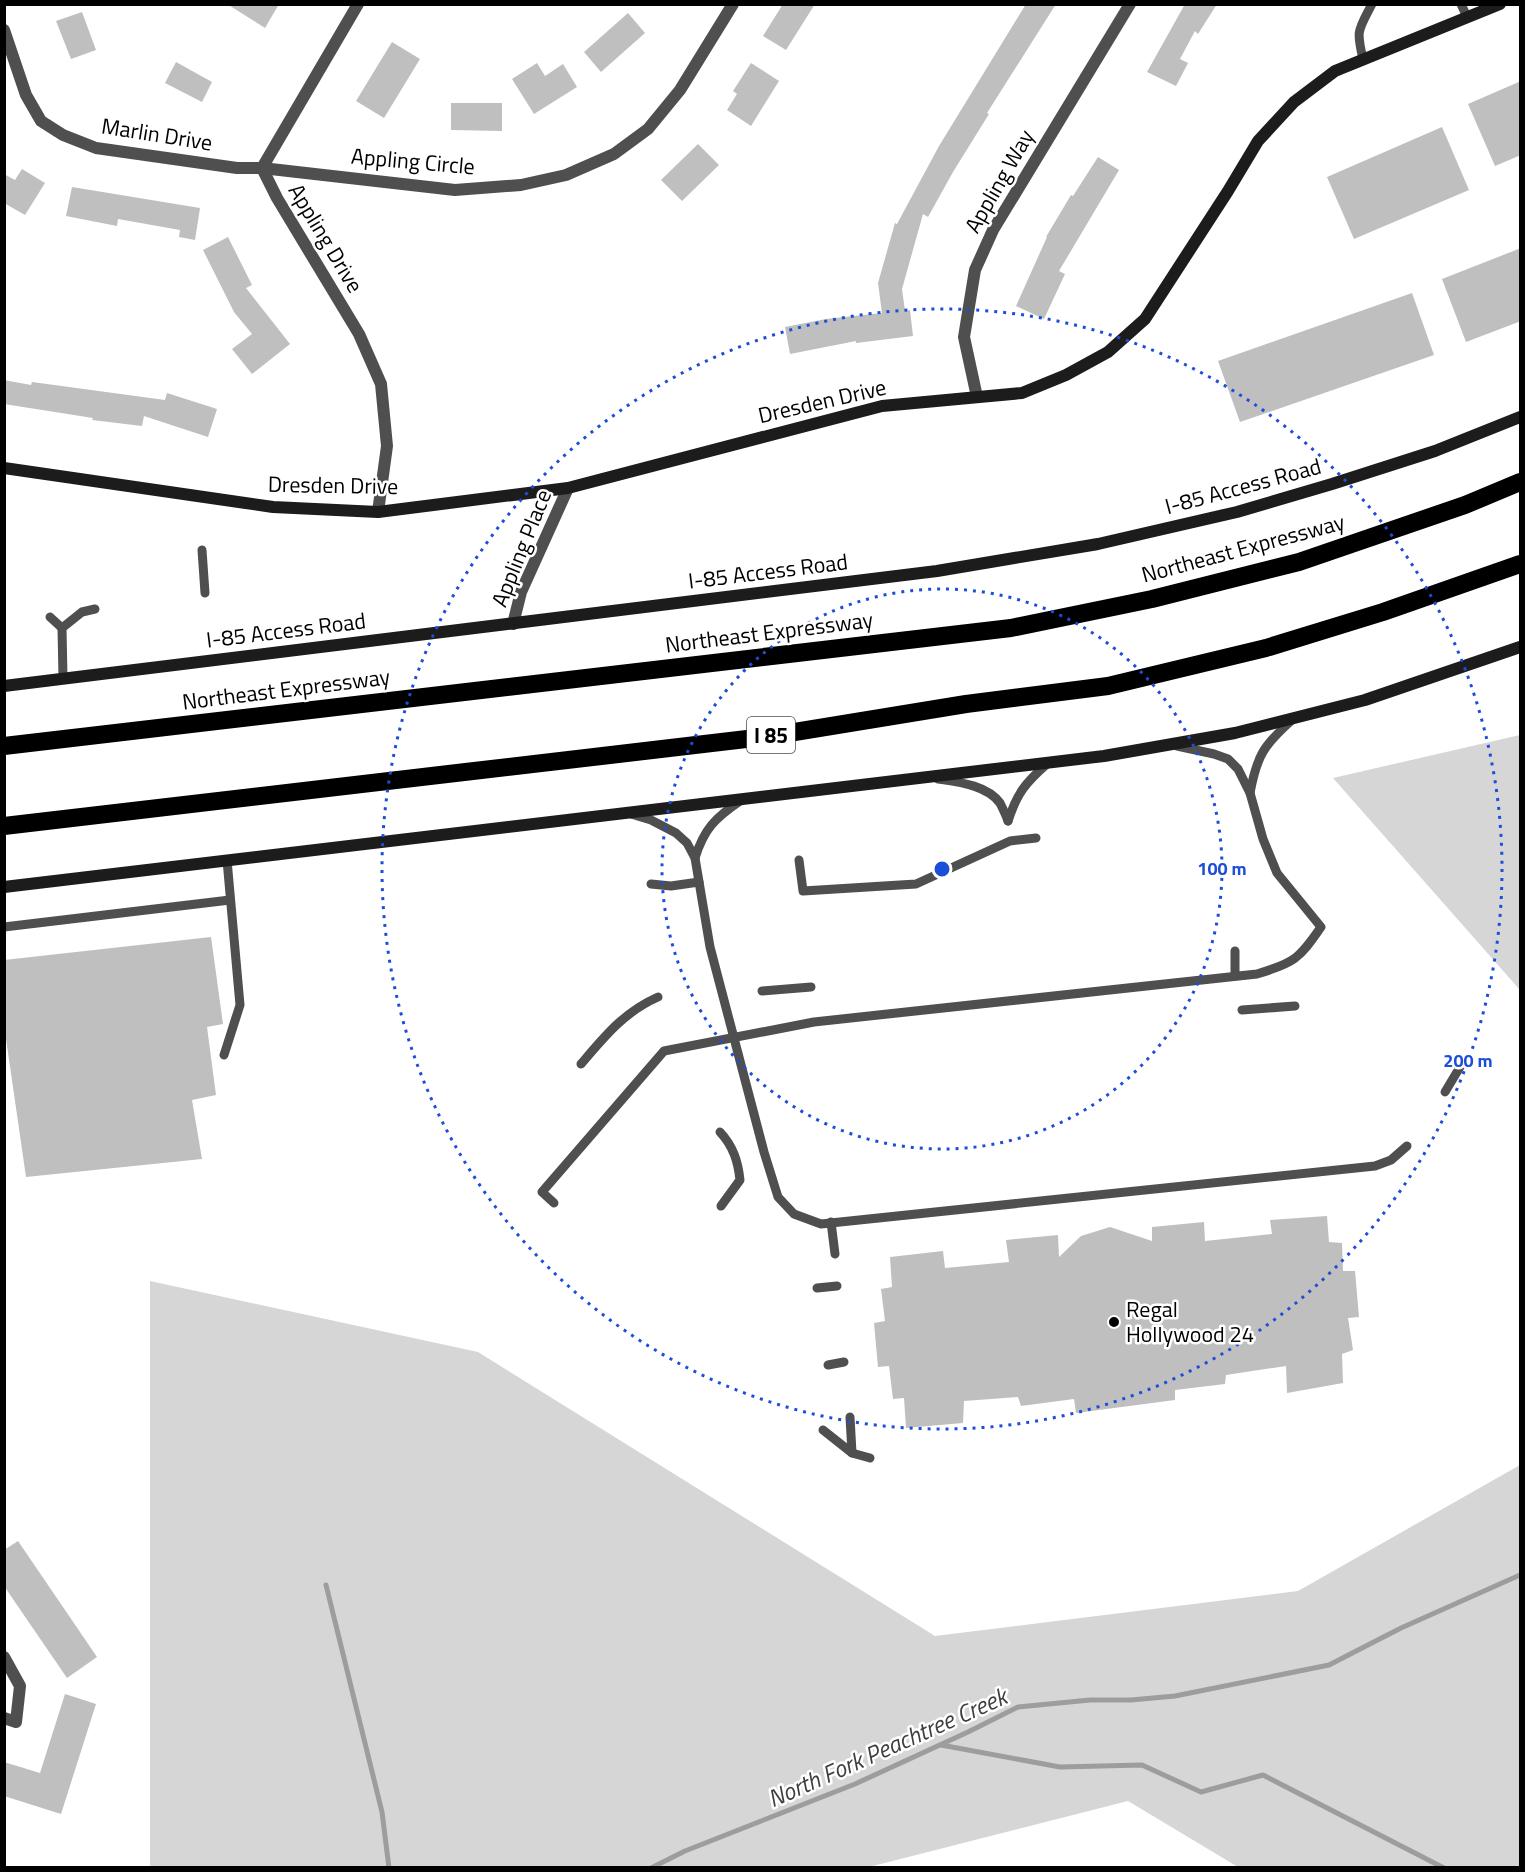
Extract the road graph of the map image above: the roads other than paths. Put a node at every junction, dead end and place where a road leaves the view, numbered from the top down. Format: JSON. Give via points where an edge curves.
{"nodes":[{"id":1,"x":358,"y":4,"type":"edge"},
{"id":2,"x":733,"y":4,"type":"edge"},
{"id":3,"x":1130,"y":4,"type":"edge"},
{"id":4,"x":1372,"y":4,"type":"edge"},
{"id":5,"x":1461,"y":4,"type":"edge"},
{"id":6,"x":1500,"y":4,"type":"edge"},
{"id":7,"x":1467,"y":17,"type":"junction"},
{"id":8,"x":4,"y":30,"type":"edge"},
{"id":9,"x":1362,"y":59,"type":"junction"},
{"id":10,"x":262,"y":168,"type":"junction"},
{"id":11,"x":977,"y":397,"type":"junction"},
{"id":12,"x":1521,"y":417,"type":"edge"},
{"id":13,"x":4,"y":468,"type":"edge"},
{"id":14,"x":1521,"y":482,"type":"edge"},
{"id":15,"x":568,"y":488,"type":"junction"},
{"id":16,"x":378,"y":512,"type":"junction"},
{"id":17,"x":202,"y":550,"type":"dead end"},
{"id":18,"x":1521,"y":564,"type":"edge"},
{"id":19,"x":205,"y":593,"type":"dead end"},
{"id":20,"x":95,"y":609,"type":"dead end"},
{"id":21,"x":50,"y":617,"type":"dead end"},
{"id":22,"x":513,"y":624,"type":"junction"},
{"id":23,"x":62,"y":628,"type":"junction"},
{"id":24,"x":1521,"y":647,"type":"edge"},
{"id":25,"x":63,"y":678,"type":"junction"},
{"id":26,"x":4,"y":686,"type":"edge"},
{"id":27,"x":1294,"y":718,"type":"junction"},
{"id":28,"x":1169,"y":744,"type":"junction"},
{"id":29,"x":4,"y":746,"type":"edge"},
{"id":30,"x":1048,"y":763,"type":"junction"},
{"id":31,"x":930,"y":777,"type":"junction"},
{"id":32,"x":1250,"y":793,"type":"junction"},
{"id":33,"x":743,"y":799,"type":"junction"},
{"id":34,"x":626,"y":812,"type":"junction"},
{"id":35,"x":4,"y":826,"type":"edge"},
{"id":36,"x":1036,"y":838,"type":"dead end"},
{"id":37,"x":695,"y":858,"type":"junction"},
{"id":38,"x":227,"y":860,"type":"junction"},
{"id":39,"x":799,"y":860,"type":"dead end"},
{"id":40,"x":699,"y":882,"type":"junction"},
{"id":41,"x":651,"y":884,"type":"dead end"},
{"id":42,"x":4,"y":887,"type":"edge"},
{"id":43,"x":230,"y":900,"type":"junction"},
{"id":44,"x":4,"y":927,"type":"edge"},
{"id":45,"x":1235,"y":951,"type":"dead end"},
{"id":46,"x":1235,"y":976,"type":"junction"},
{"id":47,"x":811,"y":987,"type":"dead end"},
{"id":48,"x":762,"y":991,"type":"dead end"},
{"id":49,"x":658,"y":997,"type":"dead end"},
{"id":50,"x":1295,"y":1006,"type":"dead end"},
{"id":51,"x":1242,"y":1010,"type":"dead end"},
{"id":52,"x":734,"y":1037,"type":"junction"},
{"id":53,"x":224,"y":1055,"type":"dead end"},
{"id":54,"x":1462,"y":1062,"type":"dead end"},
{"id":55,"x":581,"y":1064,"type":"dead end"},
{"id":56,"x":1445,"y":1092,"type":"dead end"},
{"id":57,"x":720,"y":1132,"type":"dead end"},
{"id":58,"x":1407,"y":1146,"type":"dead end"},
{"id":59,"x":554,"y":1203,"type":"dead end"},
{"id":60,"x":722,"y":1206,"type":"dead end"},
{"id":61,"x":831,"y":1222,"type":"junction"},
{"id":62,"x":834,"y":1254,"type":"dead end"},
{"id":63,"x":837,"y":1286,"type":"dead end"},
{"id":64,"x":817,"y":1288,"type":"dead end"},
{"id":65,"x":844,"y":1362,"type":"dead end"},
{"id":66,"x":828,"y":1365,"type":"dead end"},
{"id":67,"x":850,"y":1417,"type":"dead end"},
{"id":68,"x":823,"y":1430,"type":"dead end"},
{"id":69,"x":852,"y":1453,"type":"junction"},
{"id":70,"x":870,"y":1458,"type":"dead end"},
{"id":71,"x":4,"y":1657,"type":"edge"},
{"id":72,"x":4,"y":1718,"type":"edge"}],
"edges":[{"from":1,"to":10,"type":"street","name":"Appling Drive"},
{"from":2,"to":10,"type":"street","name":"Appling Circle","via":[[680,90],[648,129],[614,154],[566,175],[521,185],[455,190]]},
{"from":3,"to":11,"type":"street","name":"Appling Way","via":[[993,230],[975,270],[964,337]]},
{"from":4,"to":9,"type":"lane","via":[[1357,38]]},
{"from":5,"to":7,"type":"lane"},
{"from":6,"to":7,"type":"main road","name":"Dresden Drive"},
{"from":7,"to":9,"type":"main road","name":"Dresden Drive"},
{"from":8,"to":10,"type":"street","name":"Marlin Drive","via":[[26,95],[41,121],[63,135],[96,148]]},
{"from":9,"to":11,"type":"main road","name":"Dresden Drive","via":[[1335,71],[1294,102],[1258,141],[1144,319],[1108,352],[1022,393]]},
{"from":10,"to":16,"type":"street","name":"Appling Drive","via":[[359,334],[381,384],[387,446]]},
{"from":11,"to":15,"type":"main road","name":"Dresden Drive","via":[[882,406]]},
{"from":12,"to":22,"type":"main road","name":"I-85 Access Road","via":[[1435,451],[1332,484],[1237,512],[1098,544],[937,571]]},
{"from":13,"to":16,"type":"main road","name":"Dresden Drive","via":[[273,507]]},
{"from":14,"to":29,"type":"highway","name":"Northeast Expressway","via":[[1299,562],[1152,599],[1011,628]]},
{"from":15,"to":16,"type":"main road","name":"Dresden Drive"},
{"from":15,"to":22,"type":"street","name":"Appling Place","via":[[521,592]]},
{"from":17,"to":19,"type":"lane"},
{"from":18,"to":35,"type":"highway","number":"I 85","via":[[1266,648],[1108,686],[764,736]]},
{"from":20,"to":23,"type":"lane","via":[[82,612]]},
{"from":21,"to":23,"type":"lane"},
{"from":22,"to":25,"type":"main road","name":"I-85 Access Road"},
{"from":23,"to":25,"type":"lane"},
{"from":24,"to":27,"type":"main road","via":[[1365,700]]},
{"from":25,"to":26,"type":"main road","name":"I-85 Access Road"},
{"from":27,"to":28,"type":"main road"},
{"from":27,"to":32,"type":"lane","via":[[1265,746]]},
{"from":28,"to":30,"type":"main road"},
{"from":28,"to":32,"type":"lane","via":[[1228,759]]},
{"from":30,"to":31,"type":"main road"},
{"from":30,"to":31,"type":"lane","via":[[1019,792],[1008,821],[999,802],[984,790]]},
{"from":31,"to":33,"type":"main road"},
{"from":32,"to":46,"type":"lane","via":[[1277,873],[1321,927],[1305,950],[1287,965]]},
{"from":33,"to":34,"type":"main road"},
{"from":33,"to":37,"type":"lane","via":[[712,822],[700,840]]},
{"from":34,"to":37,"type":"lane","via":[[676,833]]},
{"from":34,"to":38,"type":"main road"},
{"from":36,"to":39,"type":"lane","via":[[1010,842],[911,884],[803,891]]},
{"from":37,"to":40,"type":"lane"},
{"from":38,"to":42,"type":"main road"},
{"from":38,"to":43,"type":"lane"},
{"from":40,"to":41,"type":"lane"},
{"from":40,"to":52,"type":"lane","via":[[710,947]]},
{"from":43,"to":44,"type":"lane"},
{"from":43,"to":53,"type":"lane","via":[[240,1005]]},
{"from":45,"to":46,"type":"lane"},
{"from":46,"to":52,"type":"lane","via":[[814,1022]]},
{"from":47,"to":48,"type":"lane"},
{"from":49,"to":55,"type":"lane","via":[[639,1005],[615,1025]]},
{"from":50,"to":51,"type":"lane"},
{"from":52,"to":59,"type":"lane","via":[[664,1051],[542,1192]]},
{"from":52,"to":61,"type":"lane","via":[[778,1197],[794,1214],[821,1224]]},
{"from":54,"to":56,"type":"lane"},
{"from":57,"to":60,"type":"lane","via":[[739,1164],[740,1180]]},
{"from":58,"to":61,"type":"lane","via":[[1392,1160],[1375,1166]]},
{"from":61,"to":62,"type":"lane"},
{"from":63,"to":64,"type":"lane"},
{"from":65,"to":66,"type":"lane"},
{"from":67,"to":69,"type":"lane"},
{"from":68,"to":69,"type":"lane"},
{"from":69,"to":70,"type":"lane"},
{"from":71,"to":72,"type":"street","via":[[20,1686],[16,1722]]}]}
